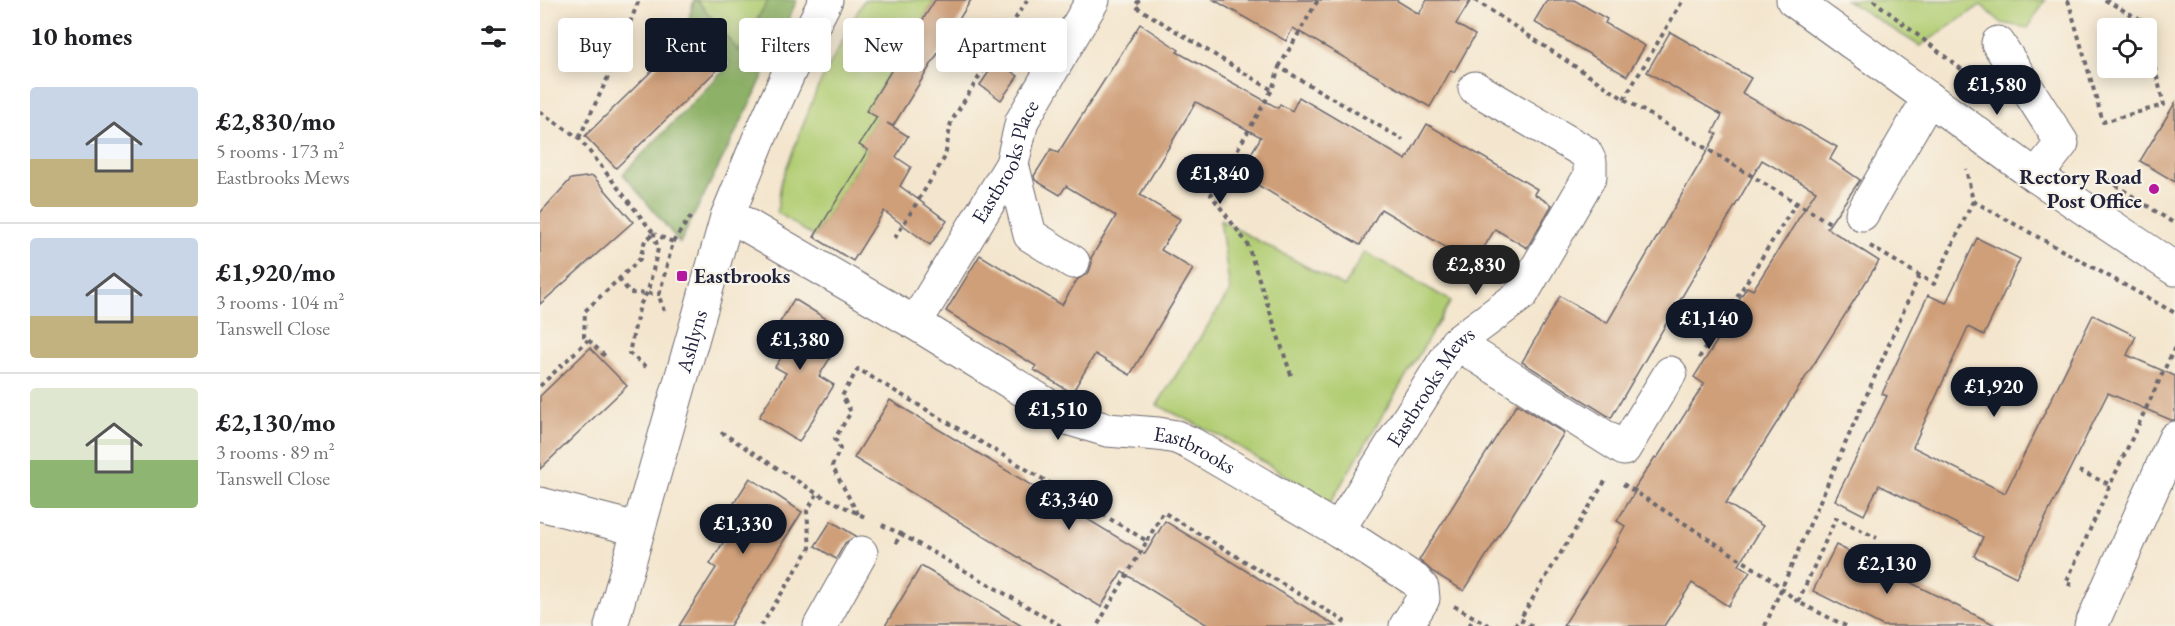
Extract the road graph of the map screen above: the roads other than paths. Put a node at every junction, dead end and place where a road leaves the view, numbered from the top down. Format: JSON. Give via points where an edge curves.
{"nodes":[{"id":1,"x":826,"y":0,"type":"edge"},
{"id":2,"x":1093,"y":0,"type":"edge"},
{"id":3,"x":1793,"y":0,"type":"edge"},
{"id":4,"x":1998,"y":43,"type":"dead end"},
{"id":5,"x":1475,"y":88,"type":"dead end"},
{"id":6,"x":1929,"y":98,"type":"junction"},
{"id":7,"x":1012,"y":164,"type":"junction"},
{"id":8,"x":2036,"y":176,"type":"junction"},
{"id":9,"x":727,"y":217,"type":"junction"},
{"id":10,"x":1856,"y":229,"type":"road end"},
{"id":11,"x":1073,"y":262,"type":"dead end"},
{"id":12,"x":2175,"y":269,"type":"edge"},
{"id":13,"x":915,"y":323,"type":"junction"},
{"id":14,"x":1456,"y":343,"type":"junction"},
{"id":15,"x":1683,"y":368,"type":"road end"},
{"id":16,"x":2175,"y":438,"type":"edge"},
{"id":17,"x":2163,"y":496,"type":"edge"},
{"id":18,"x":540,"y":504,"type":"edge"},
{"id":19,"x":637,"y":529,"type":"junction"},
{"id":20,"x":1338,"y":530,"type":"junction"},
{"id":21,"x":861,"y":552,"type":"dead end"},
{"id":22,"x":611,"y":626,"type":"edge"},
{"id":23,"x":820,"y":626,"type":"edge"},
{"id":24,"x":1406,"y":626,"type":"edge"},
{"id":25,"x":2091,"y":626,"type":"edge"}],
"edges":[{"from":1,"to":9,"type":"street","name":"Ashlyns","via":[[772,109]]},
{"from":2,"to":7,"type":"street","name":"Eastbrooks Place","via":[[1022,121]]},
{"from":3,"to":6,"type":"street"},
{"from":4,"to":8,"type":"street","via":[[2062,143]]},
{"from":5,"to":14,"type":"street","name":"Eastbrooks Mews","via":[[1585,152],[1590,176],[1522,294]]},
{"from":6,"to":8,"type":"street"},
{"from":6,"to":10,"type":"street"},
{"from":7,"to":11,"type":"street","via":[[1030,236]]},
{"from":7,"to":13,"type":"street","name":"Eastbrooks Place"},
{"from":8,"to":12,"type":"street"},
{"from":9,"to":13,"type":"street","name":"Eastbrooks"},
{"from":9,"to":19,"type":"street","name":"Ashlyns"},
{"from":13,"to":20,"type":"street","name":"Eastbrooks","via":[[1070,419],[1107,430],[1176,437]]},
{"from":14,"to":15,"type":"street","via":[[1624,449]]},
{"from":14,"to":20,"type":"street","name":"Eastbrooks Mews"},
{"from":16,"to":17,"type":"street"},
{"from":17,"to":25,"type":"street"},
{"from":18,"to":19,"type":"street"},
{"from":19,"to":22,"type":"street","name":"Ashlyns"},
{"from":20,"to":24,"type":"street","name":"Eastbrooks","via":[[1422,588],[1423,599]]},
{"from":21,"to":23,"type":"street"}]}
